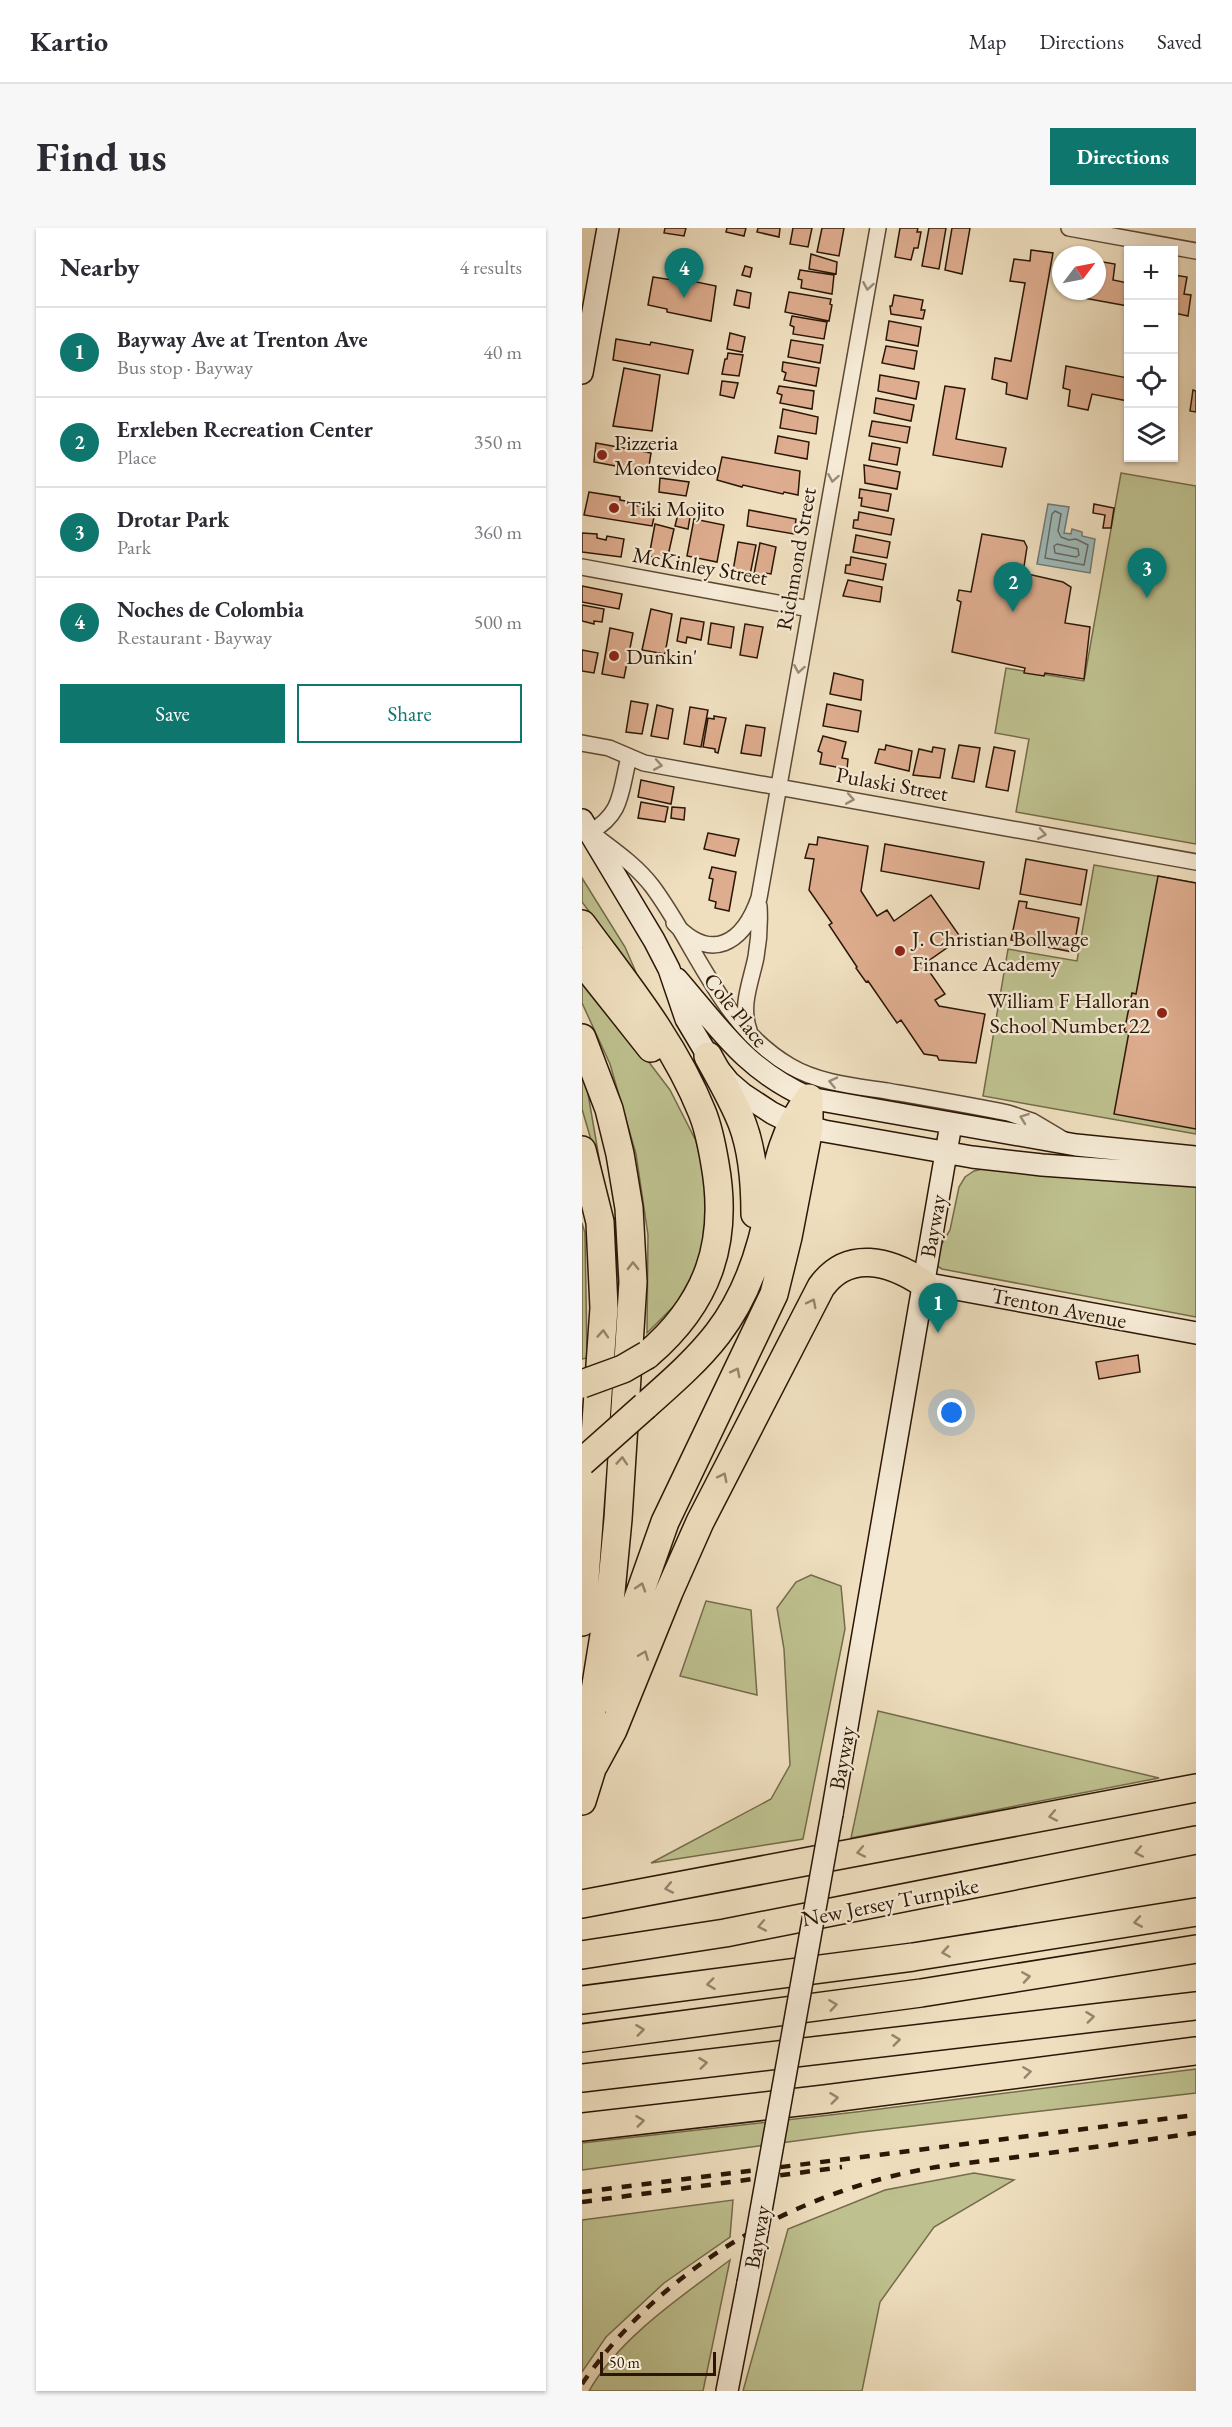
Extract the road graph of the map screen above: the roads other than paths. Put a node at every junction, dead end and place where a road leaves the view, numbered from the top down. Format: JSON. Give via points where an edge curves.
{"nodes":[{"id":1,"x":608,"y":228,"type":"edge"},
{"id":2,"x":878,"y":228,"type":"edge"},
{"id":3,"x":1069,"y":228,"type":"edge"},
{"id":4,"x":1196,"y":251,"type":"edge"},
{"id":5,"x":583,"y":361,"type":"edge"},
{"id":6,"x":582,"y":567,"type":"edge"},
{"id":7,"x":810,"y":609,"type":"junction"},
{"id":8,"x":582,"y":743,"type":"edge"},
{"id":9,"x":629,"y":757,"type":"junction"},
{"id":10,"x":778,"y":786,"type":"junction"},
{"id":11,"x":586,"y":826,"type":"edge"},
{"id":12,"x":1196,"y":862,"type":"edge"},
{"id":13,"x":759,"y":898,"type":"junction"},
{"id":14,"x":674,"y":922,"type":"junction"},
{"id":15,"x":582,"y":924,"type":"edge"},
{"id":16,"x":582,"y":961,"type":"edge"},
{"id":17,"x":669,"y":969,"type":"junction"},
{"id":18,"x":752,"y":1035,"type":"junction"},
{"id":19,"x":582,"y":1038,"type":"edge"},
{"id":20,"x":708,"y":1056,"type":"junction"},
{"id":21,"x":809,"y":1098,"type":"junction"},
{"id":22,"x":951,"y":1124,"type":"junction"},
{"id":23,"x":801,"y":1125,"type":"junction"},
{"id":24,"x":1076,"y":1145,"type":"junction"},
{"id":25,"x":582,"y":1150,"type":"edge"},
{"id":26,"x":946,"y":1153,"type":"junction"},
{"id":27,"x":1196,"y":1157,"type":"edge"},
{"id":28,"x":716,"y":1167,"type":"junction"},
{"id":29,"x":1196,"y":1176,"type":"edge"},
{"id":30,"x":750,"y":1275,"type":"junction"},
{"id":31,"x":923,"y":1283,"type":"junction"},
{"id":32,"x":1196,"y":1333,"type":"edge"},
{"id":33,"x":582,"y":1384,"type":"edge"},
{"id":34,"x":582,"y":1462,"type":"edge"},
{"id":35,"x":582,"y":1622,"type":"edge"},
{"id":36,"x":586,"y":1768,"type":"edge"},
{"id":37,"x":1196,"y":1788,"type":"edge"},
{"id":38,"x":1196,"y":1800,"type":"edge"},
{"id":39,"x":582,"y":1801,"type":"edge"},
{"id":40,"x":1110,"y":1806,"type":"junction"},
{"id":41,"x":1196,"y":1840,"type":"edge"},
{"id":42,"x":582,"y":1904,"type":"edge"},
{"id":43,"x":1196,"y":1912,"type":"edge"},
{"id":44,"x":1196,"y":1949,"type":"edge"},
{"id":45,"x":582,"y":1955,"type":"edge"},
{"id":46,"x":582,"y":2000,"type":"edge"},
{"id":47,"x":1196,"y":2006,"type":"edge"},
{"id":48,"x":582,"y":2038,"type":"edge"},
{"id":49,"x":1196,"y":2051,"type":"edge"},
{"id":50,"x":582,"y":2078,"type":"edge"},
{"id":51,"x":582,"y":2127,"type":"edge"},
{"id":52,"x":727,"y":2391,"type":"edge"}],
"edges":[{"from":1,"to":5,"type":"street"},
{"from":2,"to":7,"type":"street","name":"Richmond Street","one_way":true},
{"from":3,"to":4,"type":"street"},
{"from":6,"to":7,"type":"street","name":"McKinley Street"},
{"from":7,"to":10,"type":"street","name":"Richmond Street","one_way":true},
{"from":8,"to":9,"type":"street","name":"Pulaski Street"},
{"from":9,"to":10,"type":"street","name":"Pulaski Street","one_way":true,"via":[[644,763]]},
{"from":9,"to":11,"type":"street","via":[[615,812],[607,822]]},
{"from":10,"to":12,"type":"street","name":"Pulaski Street","one_way":true},
{"from":10,"to":13,"type":"street","name":"Richmond Street"},
{"from":11,"to":14,"type":"street","name":"Cole Place","via":[[639,871]]},
{"from":11,"to":17,"type":"street"},
{"from":13,"to":14,"type":"street","name":"Richmond Street","via":[[744,930],[722,944],[697,942]]},
{"from":13,"to":18,"type":"street","name":"Richmond Street","via":[[758,942],[745,1007]]},
{"from":14,"to":18,"type":"street","name":"Cole Place","via":[[712,984]]},
{"from":15,"to":28,"type":"highway","via":[[642,1005],[680,1066],[702,1112]]},
{"from":16,"to":28,"type":"highway","via":[[669,1073]]},
{"from":17,"to":20,"type":"street","via":[[686,1019]]},
{"from":17,"to":21,"type":"street","name":"Cole Place","via":[[750,1063]]},
{"from":24,"to":18,"type":"street","name":"Cole Place","one_way":true,"via":[[1015,1115],[818,1078],[789,1065]]},
{"from":36,"to":19,"type":"highway","one_way":true,"via":[[612,1581],[633,1282],[629,1208],[620,1154],[606,1101]]},
{"from":20,"to":23,"type":"street","via":[[743,1094]]},
{"from":20,"to":30,"type":"highway","via":[[742,1124],[751,1159],[755,1214]]},
{"from":21,"to":22,"type":"street","name":"Cole Place"},
{"from":21,"to":23,"type":"highway"},
{"from":22,"to":24,"type":"street","name":"Cole Place"},
{"from":22,"to":26,"type":"street","name":"Bayway"},
{"from":23,"to":26,"type":"street"},
{"from":23,"to":30,"type":"highway","via":[[778,1159],[762,1240]]},
{"from":36,"to":23,"type":"highway","one_way":true,"via":[[657,1543],[774,1294],[788,1237]]},
{"from":24,"to":27,"type":"street","name":"Cole Place"},
{"from":35,"to":25,"type":"highway","one_way":true,"via":[[604,1308],[600,1222]]},
{"from":26,"to":29,"type":"street","via":[[1042,1165]]},
{"from":26,"to":31,"type":"street","name":"Bayway"},
{"from":28,"to":33,"type":"highway","bridge":true,"via":[[721,1201],[718,1238],[710,1270],[689,1311],[647,1354],[623,1369]]},
{"from":30,"to":34,"type":"highway","bridge":true,"via":[[724,1327],[695,1361]]},
{"from":31,"to":32,"type":"street","name":"Trenton Avenue"},
{"from":36,"to":31,"type":"highway","one_way":true,"via":[[614,1730],[700,1522],[821,1287],[835,1272],[860,1263],[902,1269]]},
{"from":31,"to":52,"type":"street","name":"Bayway","bridge":true,"via":[[876,1568]]},
{"from":36,"to":39,"type":"highway"},
{"from":37,"to":40,"type":"highway"},
{"from":38,"to":40,"type":"highway"},
{"from":40,"to":42,"type":"highway","one_way":true},
{"from":41,"to":45,"type":"highway","name":"New Jersey Turnpike","one_way":true,"via":[[758,1927]]},
{"from":43,"to":46,"type":"highway","one_way":true,"via":[[913,1957]]},
{"from":48,"to":44,"type":"highway","one_way":true,"via":[[921,1993]]},
{"from":50,"to":47,"type":"highway","one_way":true},
{"from":51,"to":49,"type":"highway","one_way":true}]}
